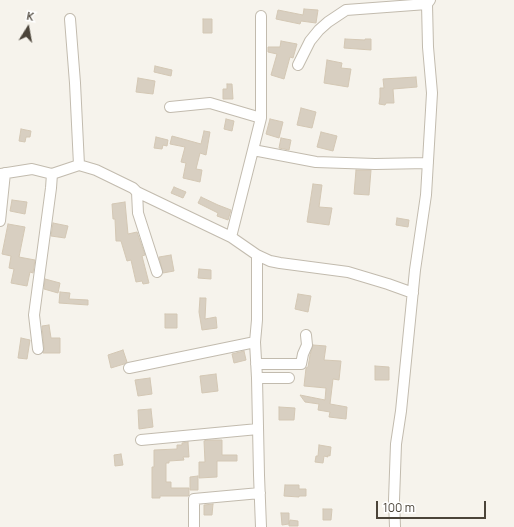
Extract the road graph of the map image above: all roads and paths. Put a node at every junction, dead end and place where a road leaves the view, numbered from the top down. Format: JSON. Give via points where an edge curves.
{"nodes":[{"id":1,"x":428,"y":2,"type":"edge"},
{"id":2,"x":261,"y":16,"type":"dead end"},
{"id":3,"x":70,"y":19,"type":"dead end"},
{"id":4,"x":298,"y":65,"type":"dead end"},
{"id":5,"x":170,"y":107,"type":"dead end"},
{"id":6,"x":261,"y":118,"type":"junction"},
{"id":7,"x":253,"y":150,"type":"junction"},
{"id":8,"x":428,"y":164,"type":"junction"},
{"id":9,"x":79,"y":165,"type":"junction"},
{"id":10,"x":2,"y":174,"type":"edge"},
{"id":11,"x":52,"y":174,"type":"junction"},
{"id":12,"x":137,"y":192,"type":"junction"},
{"id":13,"x":0,"y":221,"type":"edge"},
{"id":14,"x":231,"y":237,"type":"junction"},
{"id":15,"x":257,"y":255,"type":"junction"},
{"id":16,"x":157,"y":272,"type":"dead end"},
{"id":17,"x":413,"y":293,"type":"junction"},
{"id":18,"x":306,"y":335,"type":"dead end"},
{"id":19,"x":255,"y":342,"type":"junction"},
{"id":20,"x":38,"y":350,"type":"dead end"},
{"id":21,"x":256,"y":364,"type":"junction"},
{"id":22,"x":129,"y":368,"type":"dead end"},
{"id":23,"x":258,"y":378,"type":"junction"},
{"id":24,"x":289,"y":378,"type":"dead end"},
{"id":25,"x":258,"y":429,"type":"junction"},
{"id":26,"x":141,"y":440,"type":"dead end"},
{"id":27,"x":260,"y":493,"type":"junction"},
{"id":28,"x":194,"y":527,"type":"edge"},
{"id":29,"x":261,"y":527,"type":"edge"},
{"id":30,"x":395,"y":527,"type":"edge"}],
"edges":[{"from":1,"to":4,"type":"street","via":[[346,10],[319,30],[310,41]]},
{"from":1,"to":8,"type":"street","via":[[432,93]]},
{"from":2,"to":6,"type":"street"},
{"from":3,"to":9,"type":"street"},
{"from":5,"to":6,"type":"street","via":[[210,103]]},
{"from":6,"to":7,"type":"street"},
{"from":7,"to":8,"type":"street","via":[[316,162]]},
{"from":7,"to":14,"type":"street"},
{"from":8,"to":17,"type":"street"},
{"from":9,"to":11,"type":"street"},
{"from":9,"to":12,"type":"street","via":[[96,170]]},
{"from":10,"to":11,"type":"street","via":[[32,169]]},
{"from":10,"to":13,"type":"street"},
{"from":11,"to":20,"type":"street","via":[[34,315]]},
{"from":12,"to":14,"type":"street"},
{"from":12,"to":16,"type":"street","via":[[138,213]]},
{"from":14,"to":15,"type":"street"},
{"from":15,"to":17,"type":"street","via":[[280,263],[348,272]]},
{"from":15,"to":19,"type":"street"},
{"from":17,"to":30,"type":"street","via":[[396,444]]},
{"from":18,"to":21,"type":"street","via":[[307,345],[301,364]]},
{"from":19,"to":21,"type":"street"},
{"from":19,"to":22,"type":"street"},
{"from":21,"to":23,"type":"street"},
{"from":23,"to":24,"type":"street"},
{"from":23,"to":25,"type":"street"},
{"from":25,"to":26,"type":"street"},
{"from":25,"to":27,"type":"street"},
{"from":27,"to":28,"type":"street","via":[[194,499]]},
{"from":27,"to":29,"type":"street"}]}
